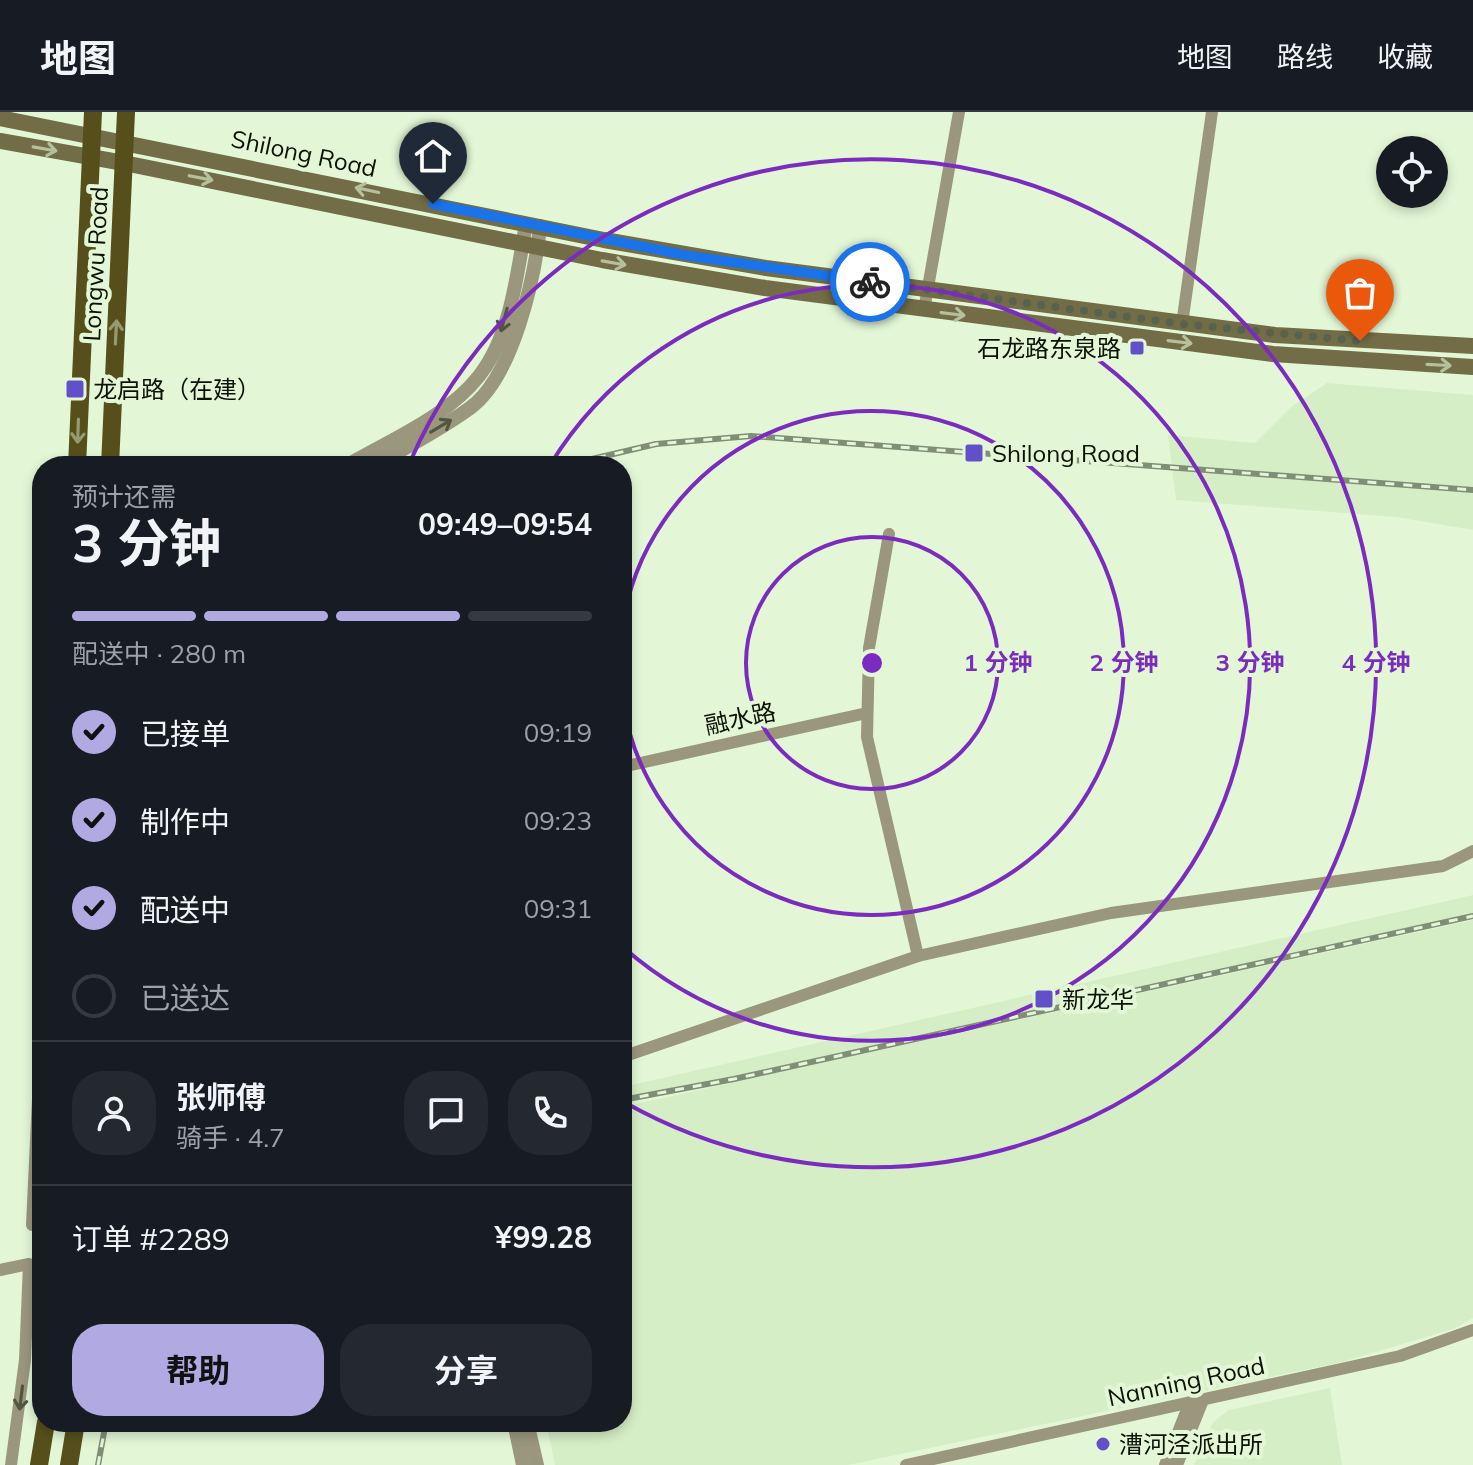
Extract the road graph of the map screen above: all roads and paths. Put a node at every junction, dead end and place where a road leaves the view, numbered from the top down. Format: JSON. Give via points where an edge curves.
{"nodes":[{"id":1,"x":93,"y":112,"type":"edge"},
{"id":2,"x":126,"y":112,"type":"edge"},
{"id":3,"x":959,"y":112,"type":"edge"},
{"id":4,"x":1212,"y":112,"type":"edge"},
{"id":5,"x":0,"y":118,"type":"edge"},
{"id":6,"x":91,"y":135,"type":"junction"},
{"id":7,"x":0,"y":141,"type":"edge"},
{"id":8,"x":124,"y":141,"type":"junction"},
{"id":9,"x":89,"y":157,"type":"junction"},
{"id":10,"x":124,"y":163,"type":"junction"},
{"id":11,"x":533,"y":225,"type":"junction"},
{"id":12,"x":530,"y":246,"type":"junction"},
{"id":13,"x":928,"y":289,"type":"junction"},
{"id":14,"x":924,"y":310,"type":"junction"},
{"id":15,"x":1182,"y":324,"type":"junction"},
{"id":16,"x":1473,"y":346,"type":"edge"},
{"id":17,"x":1473,"y":367,"type":"edge"},
{"id":18,"x":77,"y":456,"type":"edge"},
{"id":19,"x":110,"y":456,"type":"edge"},
{"id":20,"x":363,"y":456,"type":"edge"},
{"id":21,"x":391,"y":456,"type":"edge"},
{"id":22,"x":889,"y":534,"type":"dead end"},
{"id":23,"x":867,"y":713,"type":"junction"},
{"id":24,"x":632,"y":765,"type":"edge"},
{"id":25,"x":1473,"y":851,"type":"edge"},
{"id":26,"x":918,"y":956,"type":"junction"},
{"id":27,"x":632,"y":1054,"type":"edge"},
{"id":28,"x":0,"y":1270,"type":"edge"},
{"id":29,"x":1473,"y":1330,"type":"edge"},
{"id":30,"x":1196,"y":1401,"type":"junction"},
{"id":31,"x":44,"y":1432,"type":"edge"},
{"id":32,"x":74,"y":1432,"type":"edge"},
{"id":33,"x":516,"y":1432,"type":"edge"},
{"id":34,"x":529,"y":1432,"type":"edge"},
{"id":35,"x":11,"y":1465,"type":"edge"},
{"id":36,"x":39,"y":1465,"type":"edge"},
{"id":37,"x":69,"y":1465,"type":"edge"},
{"id":38,"x":523,"y":1465,"type":"edge"},
{"id":39,"x":537,"y":1465,"type":"edge"},
{"id":40,"x":906,"y":1465,"type":"edge"},
{"id":41,"x":1165,"y":1465,"type":"edge"},
{"id":42,"x":1177,"y":1465,"type":"edge"}],
"edges":[{"from":1,"to":6,"type":"main road","name":"Longwu Road"},
{"from":2,"to":8,"type":"main road","name":"Longwu Road"},
{"from":3,"to":13,"type":"street"},
{"from":4,"to":15,"type":"street"},
{"from":5,"to":6,"type":"main road","name":"Shilong Road"},
{"from":6,"to":8,"type":"main road","name":"Shilong Road"},
{"from":6,"to":9,"type":"main road","name":"Longwu Road"},
{"from":7,"to":9,"type":"main road","name":"Shilong Road","one_way":true},
{"from":8,"to":10,"type":"main road","name":"Longwu Road"},
{"from":11,"to":8,"type":"main road","name":"Shilong Road","one_way":true},
{"from":9,"to":10,"type":"main road","name":"Shilong Road"},
{"from":9,"to":18,"type":"main road","name":"Longwu Road","one_way":true},
{"from":10,"to":12,"type":"main road","name":"Shilong Road","one_way":true},
{"from":19,"to":10,"type":"main road","name":"Longwu Road","one_way":true},
{"from":11,"to":12,"type":"street"},
{"from":11,"to":13,"type":"main road","name":"Shilong Road","via":[[752,266]]},
{"from":12,"to":14,"type":"main road","name":"Shilong Road","one_way":true,"via":[[683,275]]},
{"from":12,"to":20,"type":"street","one_way":true,"via":[[502,332],[479,376],[450,404]]},
{"from":21,"to":12,"type":"street","one_way":true,"via":[[473,407],[500,374],[511,352]]},
{"from":13,"to":14,"type":"street"},
{"from":13,"to":15,"type":"main road","name":"Shilong Road"},
{"from":14,"to":17,"type":"main road","name":"Shilong Road","one_way":true,"via":[[1273,354]]},
{"from":15,"to":16,"type":"main road","name":"Shilong Road"},
{"from":22,"to":23,"type":"street","via":[[869,648]]},
{"from":23,"to":24,"type":"street","name":"融水路"},
{"from":23,"to":26,"type":"street","via":[[867,737]]},
{"from":25,"to":26,"type":"street","via":[[1443,866],[1111,913]]},
{"from":26,"to":27,"type":"street"},
{"from":28,"to":35,"type":"street","one_way":true,"via":[[29,1264],[25,1360]]},
{"from":29,"to":30,"type":"street","name":"Nanning Road","via":[[1400,1356]]},
{"from":30,"to":40,"type":"street","name":"Nanning Road"},
{"from":30,"to":41,"type":"street"},
{"from":30,"to":42,"type":"street"},
{"from":31,"to":36,"type":"main road"},
{"from":32,"to":37,"type":"main road"},
{"from":33,"to":38,"type":"street"},
{"from":34,"to":39,"type":"street"}]}
